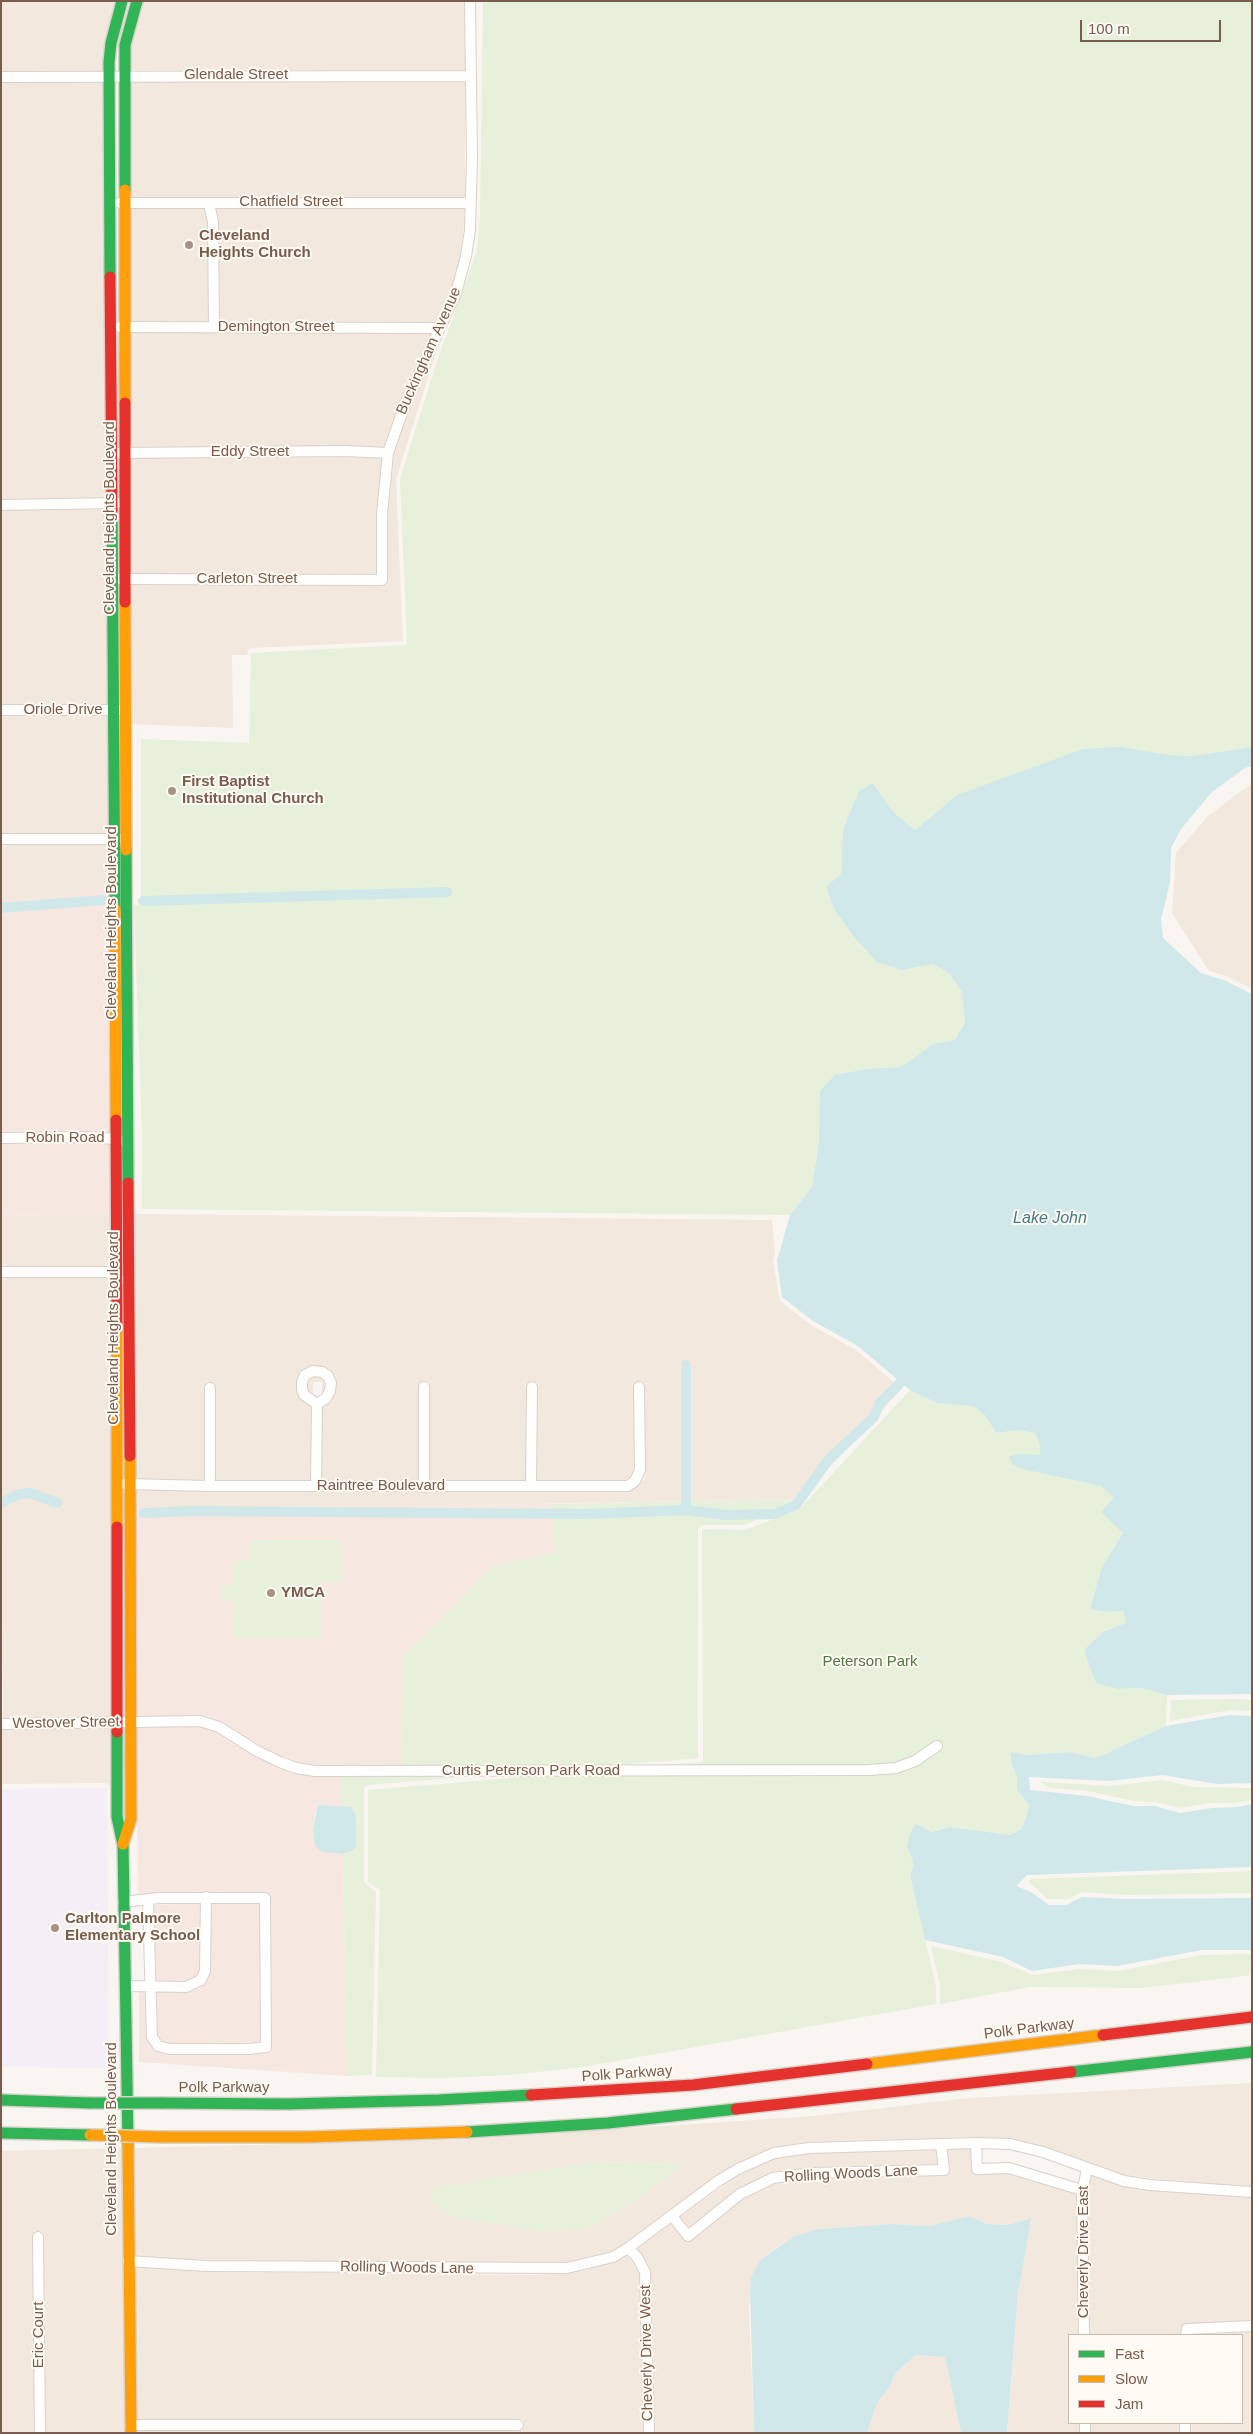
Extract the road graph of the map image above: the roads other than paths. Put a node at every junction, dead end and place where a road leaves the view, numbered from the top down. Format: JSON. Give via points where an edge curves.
{"nodes":[{"id":1,"x":122,"y":1,"type":"edge"},
{"id":2,"x":137,"y":1,"type":"edge"},
{"id":3,"x":470,"y":1,"type":"edge"},
{"id":4,"x":125,"y":76,"type":"junction"},
{"id":5,"x":470,"y":76,"type":"junction"},
{"id":6,"x":1,"y":77,"type":"edge"},
{"id":7,"x":110,"y":77,"type":"junction"},
{"id":8,"x":209,"y":202,"type":"junction"},
{"id":9,"x":112,"y":203,"type":"junction"},
{"id":10,"x":126,"y":203,"type":"junction"},
{"id":11,"x":470,"y":203,"type":"junction"},
{"id":12,"x":112,"y":327,"type":"junction"},
{"id":13,"x":126,"y":327,"type":"junction"},
{"id":14,"x":214,"y":327,"type":"junction"},
{"id":15,"x":440,"y":328,"type":"junction"},
{"id":16,"x":125,"y":452,"type":"junction"},
{"id":17,"x":112,"y":453,"type":"junction"},
{"id":18,"x":388,"y":453,"type":"junction"},
{"id":19,"x":124,"y":503,"type":"junction"},
{"id":20,"x":112,"y":504,"type":"junction"},
{"id":21,"x":1,"y":505,"type":"edge"},
{"id":22,"x":112,"y":578,"type":"junction"},
{"id":23,"x":125,"y":579,"type":"junction"},
{"id":24,"x":382,"y":580,"type":"joint"},
{"id":25,"x":1,"y":710,"type":"edge"},
{"id":26,"x":112,"y":710,"type":"junction"},
{"id":27,"x":125,"y":710,"type":"junction"},
{"id":28,"x":1,"y":839,"type":"edge"},
{"id":29,"x":114,"y":839,"type":"junction"},
{"id":30,"x":126,"y":840,"type":"junction"},
{"id":31,"x":114,"y":912,"type":"junction"},
{"id":32,"x":127,"y":912,"type":"junction"},
{"id":33,"x":114,"y":978,"type":"junction"},
{"id":34,"x":127,"y":978,"type":"junction"},
{"id":35,"x":1,"y":1138,"type":"edge"},
{"id":36,"x":115,"y":1138,"type":"junction"},
{"id":37,"x":128,"y":1144,"type":"junction"},
{"id":38,"x":1,"y":1272,"type":"edge"},
{"id":39,"x":117,"y":1278,"type":"junction"},
{"id":40,"x":130,"y":1288,"type":"junction"},
{"id":41,"x":424,"y":1387,"type":"dead end"},
{"id":42,"x":532,"y":1387,"type":"dead end"},
{"id":43,"x":640,"y":1387,"type":"dead end"},
{"id":44,"x":210,"y":1388,"type":"dead end"},
{"id":45,"x":318,"y":1404,"type":"dead end"},
{"id":46,"x":116,"y":1484,"type":"junction"},
{"id":47,"x":130,"y":1484,"type":"junction"},
{"id":48,"x":210,"y":1486,"type":"junction"},
{"id":49,"x":316,"y":1486,"type":"junction"},
{"id":50,"x":531,"y":1486,"type":"junction"},
{"id":51,"x":424,"y":1487,"type":"junction"},
{"id":52,"x":132,"y":1722,"type":"junction"},
{"id":53,"x":117,"y":1723,"type":"junction"},
{"id":54,"x":1,"y":1724,"type":"edge"},
{"id":55,"x":937,"y":1746,"type":"dead end"},
{"id":56,"x":123,"y":1845,"type":"junction"},
{"id":57,"x":206,"y":1898,"type":"junction"},
{"id":58,"x":148,"y":1900,"type":"junction"},
{"id":59,"x":123,"y":1902,"type":"junction"},
{"id":60,"x":126,"y":1986,"type":"junction"},
{"id":61,"x":151,"y":1987,"type":"junction"},
{"id":62,"x":1252,"y":2017,"type":"edge"},
{"id":63,"x":1252,"y":2052,"type":"edge"},
{"id":64,"x":1,"y":2092,"type":"edge"},
{"id":65,"x":1,"y":2100,"type":"edge"},
{"id":66,"x":74,"y":2102,"type":"junction"},
{"id":67,"x":1,"y":2133,"type":"edge"},
{"id":68,"x":976,"y":2143,"type":"junction"},
{"id":69,"x":941,"y":2144,"type":"junction"},
{"id":70,"x":1087,"y":2168,"type":"junction"},
{"id":71,"x":1082,"y":2190,"type":"junction"},
{"id":72,"x":1252,"y":2192,"type":"edge"},
{"id":73,"x":672,"y":2216,"type":"junction"},
{"id":74,"x":38,"y":2237,"type":"dead end"},
{"id":75,"x":628,"y":2248,"type":"junction"},
{"id":76,"x":128,"y":2261,"type":"junction"},
{"id":77,"x":1252,"y":2326,"type":"edge"},
{"id":78,"x":1084,"y":2334,"type":"edge"},
{"id":79,"x":1186,"y":2334,"type":"edge"},
{"id":80,"x":518,"y":2425,"type":"dead end"},
{"id":81,"x":131,"y":2429,"type":"edge"},
{"id":82,"x":40,"y":2433,"type":"edge"},
{"id":83,"x":648,"y":2433,"type":"edge"}],
"edges":[{"from":1,"to":7,"type":"main road","name":"Cleveland Heights Boulevard","via":[[110,44]]},
{"from":2,"to":4,"type":"main road","name":"Cleveland Heights Boulevard","via":[[125,45]]},
{"from":3,"to":5,"type":"street","name":"Buckingham Avenue"},
{"from":4,"to":5,"type":"street","name":"Glendale Street"},
{"from":4,"to":7,"type":"street","name":"Glendale Street"},
{"from":4,"to":10,"type":"main road","name":"Cleveland Heights Boulevard"},
{"from":5,"to":11,"type":"street","name":"Buckingham Avenue"},
{"from":6,"to":7,"type":"street","name":"Glendale Street"},
{"from":7,"to":9,"type":"main road","name":"Cleveland Heights Boulevard"},
{"from":8,"to":10,"type":"street","name":"Chatfield Street"},
{"from":8,"to":11,"type":"street","name":"Chatfield Street"},
{"from":8,"to":14,"type":"street","via":[[213,222]]},
{"from":9,"to":10,"type":"street","name":"Chatfield Street"},
{"from":9,"to":12,"type":"main road","name":"Cleveland Heights Boulevard"},
{"from":10,"to":13,"type":"main road","name":"Cleveland Heights Boulevard"},
{"from":11,"to":15,"type":"street","name":"Buckingham Avenue","via":[[470,230],[462,273]]},
{"from":12,"to":13,"type":"street","name":"Demington Street"},
{"from":12,"to":17,"type":"main road","name":"Cleveland Heights Boulevard"},
{"from":13,"to":14,"type":"street","name":"Demington Street"},
{"from":13,"to":16,"type":"main road","name":"Cleveland Heights Boulevard"},
{"from":14,"to":15,"type":"street","name":"Demington Street"},
{"from":15,"to":18,"type":"street","name":"Buckingham Avenue"},
{"from":16,"to":17,"type":"street","name":"Eddy Street"},
{"from":16,"to":18,"type":"street","name":"Eddy Street"},
{"from":16,"to":19,"type":"main road","name":"Cleveland Heights Boulevard"},
{"from":17,"to":20,"type":"main road","name":"Cleveland Heights Boulevard"},
{"from":18,"to":24,"type":"street","name":"Buckingham Avenue","via":[[382,514]]},
{"from":19,"to":20,"type":"street"},
{"from":19,"to":23,"type":"main road","name":"Cleveland Heights Boulevard"},
{"from":20,"to":21,"type":"street"},
{"from":20,"to":22,"type":"main road","name":"Cleveland Heights Boulevard"},
{"from":22,"to":23,"type":"street","name":"Carleton Street"},
{"from":22,"to":26,"type":"main road","name":"Cleveland Heights Boulevard"},
{"from":23,"to":24,"type":"street","name":"Carleton Street"},
{"from":23,"to":27,"type":"main road","name":"Cleveland Heights Boulevard"},
{"from":25,"to":26,"type":"street","name":"Oriole Drive"},
{"from":26,"to":27,"type":"street","name":"Oriole Drive"},
{"from":26,"to":29,"type":"main road","name":"Cleveland Heights Boulevard"},
{"from":27,"to":30,"type":"main road","name":"Cleveland Heights Boulevard"},
{"from":28,"to":29,"type":"street"},
{"from":29,"to":30,"type":"street"},
{"from":29,"to":31,"type":"main road","name":"Cleveland Heights Boulevard"},
{"from":30,"to":32,"type":"main road","name":"Cleveland Heights Boulevard"},
{"from":31,"to":32,"type":"main road"},
{"from":31,"to":33,"type":"main road","name":"Cleveland Heights Boulevard"},
{"from":32,"to":34,"type":"main road","name":"Cleveland Heights Boulevard"},
{"from":33,"to":34,"type":"main road"},
{"from":33,"to":36,"type":"main road","name":"Cleveland Heights Boulevard"},
{"from":34,"to":37,"type":"main road","name":"Cleveland Heights Boulevard"},
{"from":35,"to":36,"type":"street","name":"Robin Road"},
{"from":36,"to":37,"type":"street","name":"Robin Road"},
{"from":36,"to":39,"type":"main road","name":"Cleveland Heights Boulevard"},
{"from":37,"to":40,"type":"main road","name":"Cleveland Heights Boulevard"},
{"from":38,"to":39,"type":"street","via":[[107,1272]]},
{"from":39,"to":40,"type":"street"},
{"from":39,"to":46,"type":"main road","name":"Cleveland Heights Boulevard"},
{"from":40,"to":47,"type":"main road","name":"Cleveland Heights Boulevard"},
{"from":41,"to":51,"type":"street"},
{"from":42,"to":50,"type":"street"},
{"from":43,"to":50,"type":"street","name":"Raintree Boulevard","via":[[640,1473],[635,1481],[628,1486]]},
{"from":44,"to":48,"type":"street"},
{"from":45,"to":49,"type":"street"},
{"from":46,"to":47,"type":"street","name":"Raintree Boulevard"},
{"from":46,"to":53,"type":"main road","name":"Cleveland Heights Boulevard"},
{"from":47,"to":48,"type":"street","name":"Raintree Boulevard"},
{"from":47,"to":52,"type":"main road","name":"Cleveland Heights Boulevard"},
{"from":48,"to":49,"type":"street","name":"Raintree Boulevard"},
{"from":49,"to":51,"type":"street","name":"Raintree Boulevard"},
{"from":50,"to":51,"type":"street","name":"Raintree Boulevard"},
{"from":52,"to":53,"type":"street","name":"Westover Street"},
{"from":52,"to":55,"type":"street","name":"Curtis Peterson Park Road","via":[[200,1721],[212,1724],[280,1762],[315,1771],[869,1770],[896,1768],[915,1762]]},
{"from":52,"to":56,"type":"main road","name":"Cleveland Heights Boulevard","via":[[131,1819]]},
{"from":53,"to":54,"type":"street","name":"Westover Street"},
{"from":53,"to":56,"type":"main road","name":"Cleveland Heights Boulevard","via":[[117,1817]]},
{"from":56,"to":59,"type":"main road","name":"Cleveland Heights Boulevard"},
{"from":57,"to":58,"type":"street"},
{"from":57,"to":61,"type":"street","via":[[204,1976],[196,1985]]},
{"from":57,"to":61,"type":"street","via":[[265,1898],[266,2047],[168,2049],[158,2046],[152,2037]]},
{"from":58,"to":59,"type":"street"},
{"from":58,"to":61,"type":"street"},
{"from":59,"to":60,"type":"main road","name":"Cleveland Heights Boulevard"},
{"from":60,"to":61,"type":"street"},
{"from":60,"to":76,"type":"main road","name":"Cleveland Heights Boulevard"},
{"from":62,"to":66,"type":"main road","name":"Polk Parkway","bridge":true,"via":[[683,2085],[439,2100],[288,2104]]},
{"from":63,"to":67,"type":"main road","bridge":true,"via":[[608,2123],[318,2137]]},
{"from":64,"to":66,"type":"main road"},
{"from":65,"to":66,"type":"main road","name":"Polk Parkway"},
{"from":68,"to":69,"type":"street","name":"Rolling Woods Lane"},
{"from":68,"to":70,"type":"street","name":"Rolling Woods Lane","via":[[1026,2148]]},
{"from":68,"to":71,"type":"street","via":[[977,2169],[1009,2168]]},
{"from":69,"to":73,"type":"street","name":"Rolling Woods Lane","via":[[809,2148],[774,2153],[738,2169]]},
{"from":69,"to":73,"type":"street","name":"Rolling Woods Lane","via":[[944,2170],[812,2173],[773,2178],[740,2194],[688,2236]]},
{"from":70,"to":71,"type":"street","name":"Cheverly Drive East"},
{"from":70,"to":72,"type":"street","name":"Rolling Woods Lane","via":[[1124,2181],[1150,2185]]},
{"from":71,"to":78,"type":"street","name":"Cheverly Drive East"},
{"from":73,"to":75,"type":"street","name":"Rolling Woods Lane"},
{"from":74,"to":82,"type":"street","name":"Eric Court"},
{"from":75,"to":76,"type":"street","name":"Rolling Woods Lane","via":[[585,2264],[537,2270],[206,2266]]},
{"from":75,"to":83,"type":"street","name":"Cheverly Drive West","via":[[645,2272]]},
{"from":76,"to":81,"type":"main road","name":"Cleveland Heights Boulevard"},
{"from":77,"to":79,"type":"street","via":[[1186,2329]]},
{"from":80,"to":81,"type":"street"}]}
